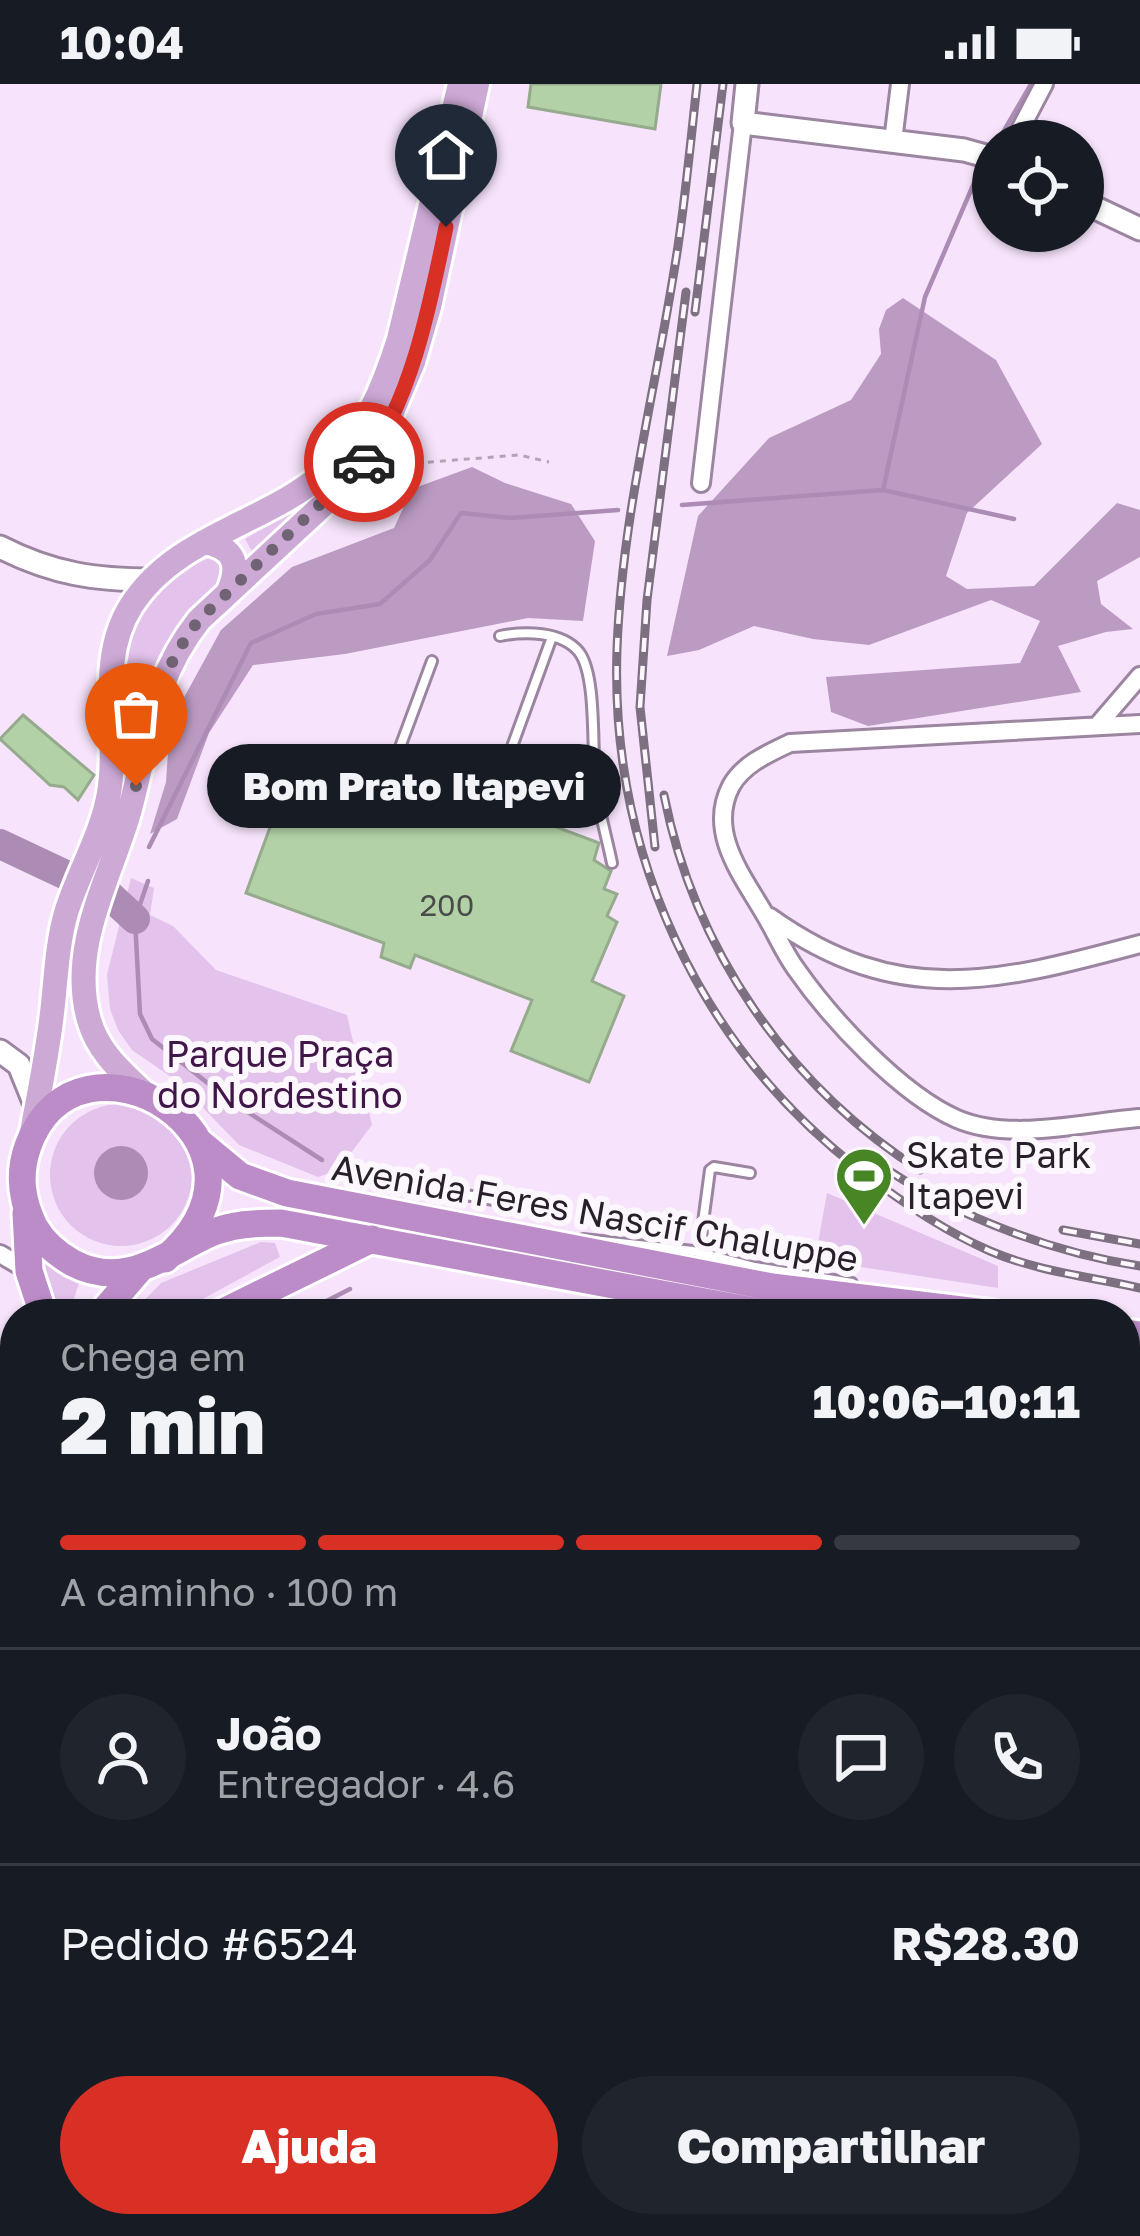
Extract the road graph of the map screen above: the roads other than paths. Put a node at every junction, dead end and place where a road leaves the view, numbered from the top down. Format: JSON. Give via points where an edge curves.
{"nodes":[{"id":1,"x":460,"y":84,"type":"edge"},
{"id":2,"x":477,"y":84,"type":"edge"},
{"id":3,"x":747,"y":84,"type":"edge"},
{"id":4,"x":900,"y":84,"type":"edge"},
{"id":5,"x":1044,"y":84,"type":"edge"},
{"id":6,"x":1025,"y":120,"type":"edge"},
{"id":7,"x":743,"y":123,"type":"junction"},
{"id":8,"x":893,"y":141,"type":"junction"},
{"id":9,"x":972,"y":154,"type":"edge"},
{"id":10,"x":1104,"y":212,"type":"edge"},
{"id":11,"x":1140,"y":229,"type":"edge"},
{"id":12,"x":701,"y":483,"type":"dead end"},
{"id":13,"x":204,"y":542,"type":"junction"},
{"id":14,"x":0,"y":547,"type":"edge"},
{"id":15,"x":154,"y":580,"type":"junction"},
{"id":16,"x":228,"y":593,"type":"junction"},
{"id":17,"x":500,"y":636,"type":"dead end"},
{"id":18,"x":552,"y":637,"type":"junction"},
{"id":19,"x":432,"y":661,"type":"dead end"},
{"id":20,"x":112,"y":674,"type":"junction"},
{"id":21,"x":1140,"y":676,"type":"edge"},
{"id":22,"x":159,"y":685,"type":"junction"},
{"id":23,"x":1140,"y":724,"type":"edge"},
{"id":24,"x":1096,"y":726,"type":"junction"},
{"id":25,"x":396,"y":758,"type":"dead end"},
{"id":26,"x":494,"y":796,"type":"dead end"},
{"id":27,"x":612,"y":863,"type":"dead end"},
{"id":28,"x":764,"y":913,"type":"junction"},
{"id":29,"x":1140,"y":944,"type":"edge"},
{"id":30,"x":0,"y":1051,"type":"edge"},
{"id":31,"x":144,"y":1093,"type":"junction"},
{"id":32,"x":36,"y":1107,"type":"junction"},
{"id":33,"x":1140,"y":1118,"type":"edge"},
{"id":34,"x":31,"y":1138,"type":"junction"},
{"id":35,"x":199,"y":1142,"type":"junction"},
{"id":36,"x":750,"y":1173,"type":"dead end"},
{"id":37,"x":364,"y":1177,"type":"dead end"},
{"id":38,"x":494,"y":1200,"type":"dead end"},
{"id":39,"x":26,"y":1209,"type":"junction"},
{"id":40,"x":372,"y":1239,"type":"junction"},
{"id":41,"x":536,"y":1239,"type":"junction"},
{"id":42,"x":699,"y":1252,"type":"junction"},
{"id":43,"x":0,"y":1254,"type":"edge"},
{"id":44,"x":152,"y":1264,"type":"junction"},
{"id":45,"x":29,"y":1270,"type":"junction"},
{"id":46,"x":860,"y":1285,"type":"dead end"},
{"id":47,"x":914,"y":1292,"type":"dead end"},
{"id":48,"x":38,"y":1299,"type":"edge"},
{"id":49,"x":116,"y":1299,"type":"edge"},
{"id":50,"x":250,"y":1299,"type":"edge"},
{"id":51,"x":690,"y":1299,"type":"edge"},
{"id":52,"x":873,"y":1299,"type":"edge"},
{"id":53,"x":932,"y":1299,"type":"edge"}],
"edges":[{"from":1,"to":13,"type":"main road","via":[[399,339],[367,417],[322,475]]},
{"from":2,"to":16,"type":"main road","via":[[413,362],[376,447]]},
{"from":3,"to":7,"type":"street"},
{"from":4,"to":8,"type":"street"},
{"from":5,"to":6,"type":"street"},
{"from":7,"to":8,"type":"street"},
{"from":7,"to":12,"type":"street"},
{"from":8,"to":9,"type":"street"},
{"from":10,"to":11,"type":"street"},
{"from":13,"to":15,"type":"main road"},
{"from":13,"to":16,"type":"main road","via":[[221,545],[234,560]]},
{"from":14,"to":15,"type":"street","via":[[88,579]]},
{"from":15,"to":20,"type":"main road","via":[[131,606]]},
{"from":16,"to":22,"type":"main road","via":[[182,642]]},
{"from":17,"to":18,"type":"lane"},
{"from":18,"to":26,"type":"lane"},
{"from":18,"to":27,"type":"lane","via":[[574,647],[586,665],[596,791]]},
{"from":19,"to":25,"type":"lane"},
{"from":20,"to":22,"type":"main road","via":[[139,696]]},
{"from":20,"to":32,"type":"main road","via":[[109,793],[65,916]]},
{"from":21,"to":24,"type":"street"},
{"from":22,"to":31,"type":"main road","via":[[126,821],[92,915],[85,995],[112,1064]]},
{"from":23,"to":24,"type":"street"},
{"from":24,"to":28,"type":"street","via":[[819,740],[767,754],[732,784],[723,826]]},
{"from":28,"to":29,"type":"street","via":[[862,967],[940,982]]},
{"from":28,"to":33,"type":"street","via":[[792,964],[841,1022],[958,1119],[1027,1128]]},
{"from":30,"to":32,"type":"street","via":[[19,1065]]},
{"from":31,"to":34,"type":"highway","via":[[105,1089],[67,1100]]},
{"from":31,"to":35,"type":"highway","via":[[167,1105]]},
{"from":32,"to":34,"type":"main road"},
{"from":34,"to":39,"type":"highway","via":[[21,1185]]},
{"from":35,"to":41,"type":"highway","name":"Avenida Feres Nascif Chaluppe","via":[[262,1186]]},
{"from":35,"to":44,"type":"highway","via":[[206,1196],[191,1231]]},
{"from":36,"to":42,"type":"lane","via":[[710,1170]]},
{"from":37,"to":38,"type":"lane"},
{"from":39,"to":44,"type":"highway","via":[[58,1255],[83,1268],[111,1274]]},
{"from":39,"to":45,"type":"highway"},
{"from":40,"to":44,"type":"highway","name":"Avenida Feres Nascif Chaluppe","via":[[254,1223],[210,1233]]},
{"from":40,"to":50,"type":"highway"},
{"from":40,"to":51,"type":"highway","name":"Avenida Feres Nascif Chaluppe"},
{"from":41,"to":42,"type":"lane","via":[[600,1238]]},
{"from":41,"to":52,"type":"highway","name":"Avenida Feres Nascif Chaluppe"},
{"from":42,"to":46,"type":"lane"},
{"from":43,"to":45,"type":"street"},
{"from":44,"to":49,"type":"highway"},
{"from":45,"to":48,"type":"highway"},
{"from":47,"to":53,"type":"lane"}]}
